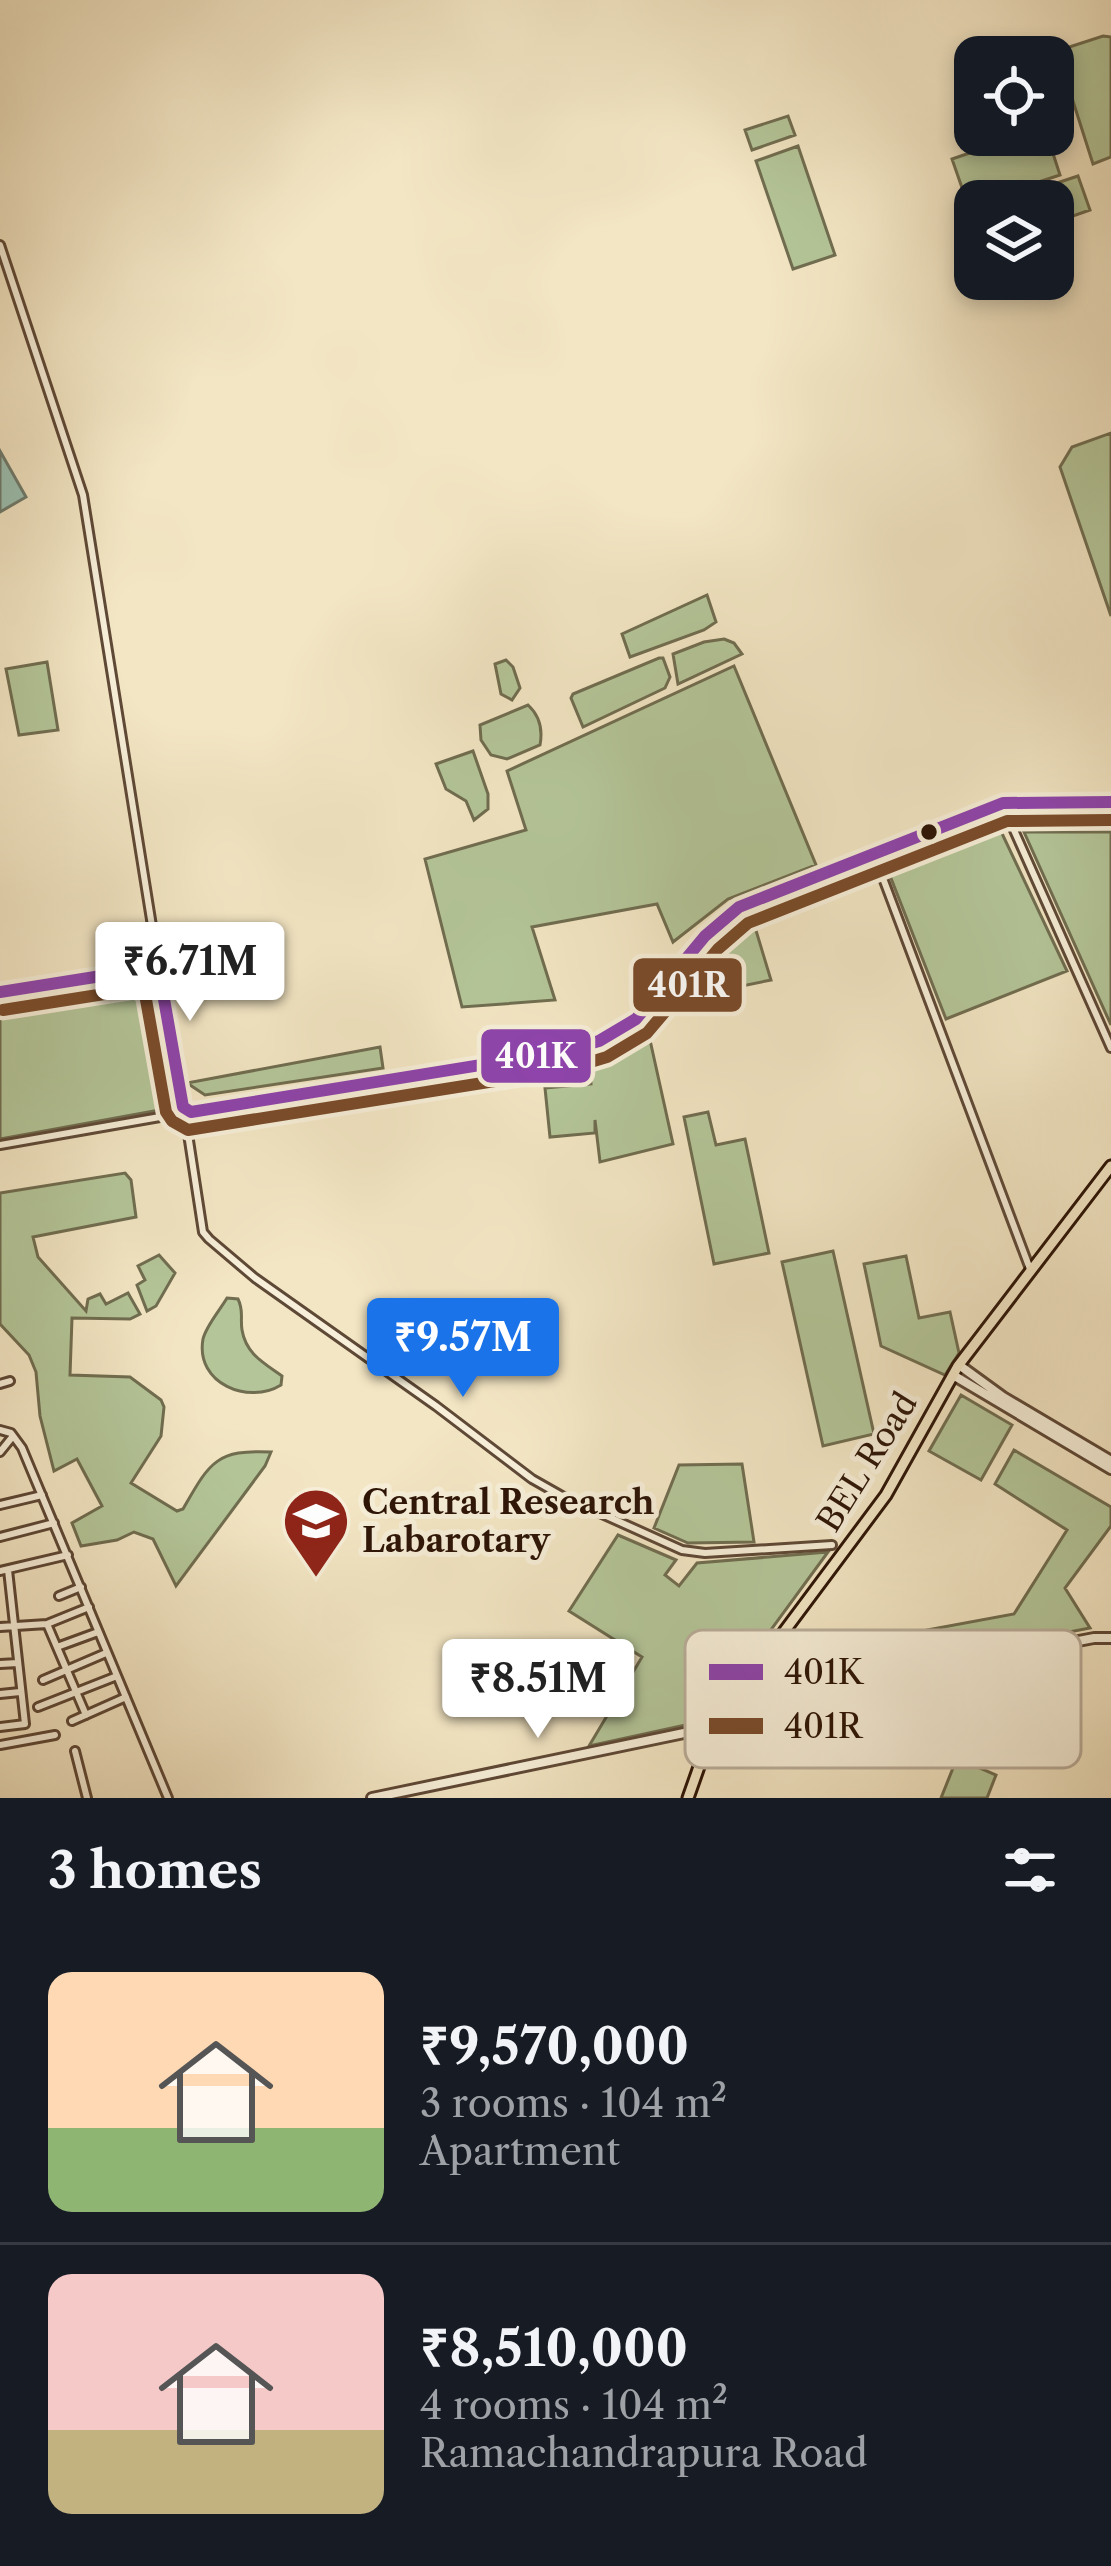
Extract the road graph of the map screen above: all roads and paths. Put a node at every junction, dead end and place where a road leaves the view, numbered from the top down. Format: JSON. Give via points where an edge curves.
{"nodes":[{"id":1,"x":0,"y":245,"type":"edge"},
{"id":2,"x":1004,"y":806,"type":"junction"},
{"id":3,"x":1111,"y":806,"type":"edge"},
{"id":4,"x":875,"y":856,"type":"junction"},
{"id":5,"x":161,"y":982,"type":"junction"},
{"id":6,"x":0,"y":992,"type":"edge"},
{"id":7,"x":1111,"y":1048,"type":"edge"},
{"id":8,"x":184,"y":1111,"type":"junction"},
{"id":9,"x":186,"y":1121,"type":"joint"},
{"id":10,"x":0,"y":1144,"type":"edge"},
{"id":11,"x":1111,"y":1166,"type":"edge"},
{"id":12,"x":1030,"y":1269,"type":"junction"},
{"id":13,"x":956,"y":1370,"type":"junction"},
{"id":14,"x":10,"y":1381,"type":"dead end"},
{"id":15,"x":0,"y":1384,"type":"edge"},
{"id":16,"x":0,"y":1430,"type":"edge"},
{"id":17,"x":13,"y":1436,"type":"junction"},
{"id":18,"x":0,"y":1452,"type":"edge"},
{"id":19,"x":1111,"y":1465,"type":"edge"},
{"id":20,"x":42,"y":1496,"type":"junction"},
{"id":21,"x":0,"y":1505,"type":"edge"},
{"id":22,"x":54,"y":1523,"type":"junction"},
{"id":23,"x":0,"y":1538,"type":"edge"},
{"id":24,"x":832,"y":1545,"type":"dead end"},
{"id":25,"x":68,"y":1555,"type":"junction"},
{"id":26,"x":4,"y":1571,"type":"edge"},
{"id":27,"x":81,"y":1587,"type":"junction"},
{"id":28,"x":58,"y":1596,"type":"dead end"},
{"id":29,"x":89,"y":1607,"type":"junction"},
{"id":30,"x":47,"y":1624,"type":"junction"},
{"id":31,"x":14,"y":1626,"type":"junction"},
{"id":32,"x":0,"y":1627,"type":"edge"},
{"id":33,"x":784,"y":1630,"type":"edge"},
{"id":34,"x":98,"y":1632,"type":"junction"},
{"id":35,"x":1111,"y":1638,"type":"edge"},
{"id":36,"x":1081,"y":1640,"type":"edge"},
{"id":37,"x":57,"y":1647,"type":"junction"},
{"id":38,"x":106,"y":1652,"type":"junction"},
{"id":39,"x":18,"y":1663,"type":"junction"},
{"id":40,"x":0,"y":1664,"type":"edge"},
{"id":41,"x":66,"y":1671,"type":"junction"},
{"id":42,"x":118,"y":1676,"type":"junction"},
{"id":43,"x":43,"y":1680,"type":"dead end"},
{"id":44,"x":22,"y":1691,"type":"junction"},
{"id":45,"x":0,"y":1694,"type":"edge"},
{"id":46,"x":76,"y":1694,"type":"junction"},
{"id":47,"x":126,"y":1697,"type":"junction"},
{"id":48,"x":38,"y":1707,"type":"dead end"},
{"id":49,"x":86,"y":1715,"type":"junction"},
{"id":50,"x":72,"y":1721,"type":"dead end"},
{"id":51,"x":0,"y":1727,"type":"edge"},
{"id":52,"x":685,"y":1732,"type":"edge"},
{"id":53,"x":55,"y":1735,"type":"dead end"},
{"id":54,"x":0,"y":1745,"type":"edge"},
{"id":55,"x":75,"y":1751,"type":"dead end"},
{"id":56,"x":698,"y":1768,"type":"edge"},
{"id":57,"x":87,"y":1798,"type":"edge"},
{"id":58,"x":168,"y":1798,"type":"edge"},
{"id":59,"x":372,"y":1798,"type":"edge"},
{"id":60,"x":688,"y":1798,"type":"edge"}],
"edges":[{"from":1,"to":5,"type":"street","via":[[83,495]]},
{"from":2,"to":3,"type":"main road"},
{"from":2,"to":4,"type":"main road"},
{"from":2,"to":7,"type":"street"},
{"from":4,"to":8,"type":"main road","via":[[740,907],[636,1019],[599,1041]]},
{"from":4,"to":12,"type":"street"},
{"from":5,"to":6,"type":"main road","via":[[139,970]]},
{"from":5,"to":8,"type":"main road"},
{"from":8,"to":9,"type":"main road"},
{"from":8,"to":10,"type":"street"},
{"from":9,"to":24,"type":"street","via":[[209,1239],[532,1479],[682,1550]]},
{"from":11,"to":12,"type":"main road","name":"BEL Road"},
{"from":12,"to":13,"type":"main road","name":"BEL Road"},
{"from":13,"to":19,"type":"main road"},
{"from":13,"to":19,"type":"main road"},
{"from":13,"to":33,"type":"main road","name":"BEL Road","via":[[886,1495]]},
{"from":14,"to":15,"type":"street"},
{"from":16,"to":17,"type":"street"},
{"from":17,"to":18,"type":"street"},
{"from":17,"to":20,"type":"street"},
{"from":20,"to":21,"type":"street"},
{"from":20,"to":22,"type":"street"},
{"from":22,"to":23,"type":"street"},
{"from":22,"to":25,"type":"street"},
{"from":25,"to":26,"type":"street"},
{"from":25,"to":27,"type":"street"},
{"from":26,"to":31,"type":"street"},
{"from":27,"to":28,"type":"street"},
{"from":27,"to":29,"type":"street"},
{"from":29,"to":30,"type":"street"},
{"from":29,"to":34,"type":"street"},
{"from":30,"to":31,"type":"street"},
{"from":30,"to":37,"type":"street"},
{"from":31,"to":32,"type":"street"},
{"from":31,"to":39,"type":"street"},
{"from":34,"to":37,"type":"street"},
{"from":34,"to":38,"type":"street"},
{"from":35,"to":36,"type":"main road"},
{"from":37,"to":41,"type":"street"},
{"from":38,"to":41,"type":"street"},
{"from":38,"to":42,"type":"street"},
{"from":39,"to":40,"type":"street"},
{"from":39,"to":44,"type":"street"},
{"from":41,"to":43,"type":"street"},
{"from":41,"to":46,"type":"street"},
{"from":42,"to":46,"type":"street"},
{"from":42,"to":47,"type":"street"},
{"from":44,"to":45,"type":"street"},
{"from":44,"to":51,"type":"street","via":[[25,1724]]},
{"from":46,"to":48,"type":"street"},
{"from":46,"to":49,"type":"street"},
{"from":47,"to":49,"type":"street"},
{"from":47,"to":58,"type":"street"},
{"from":49,"to":50,"type":"street"},
{"from":52,"to":59,"type":"main road"},
{"from":53,"to":54,"type":"street"},
{"from":55,"to":57,"type":"street"},
{"from":56,"to":60,"type":"main road","name":"BEL Road"}]}
